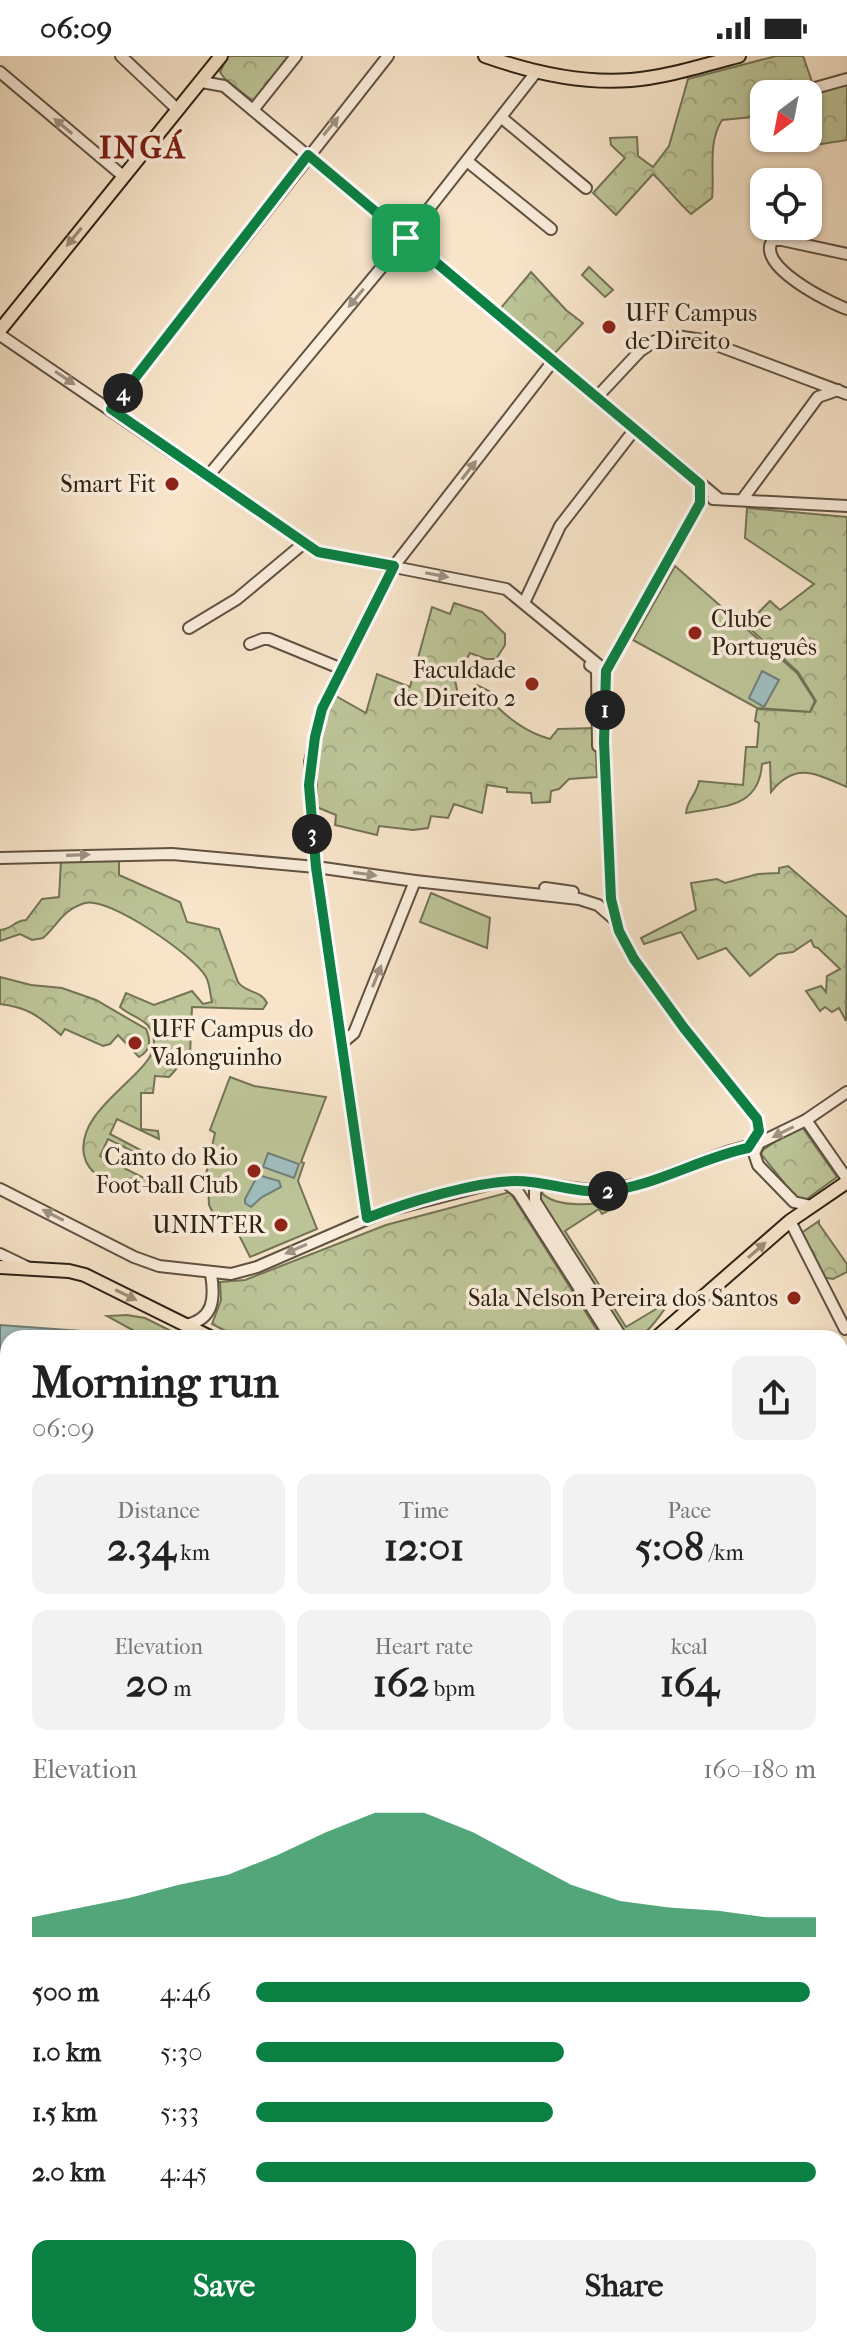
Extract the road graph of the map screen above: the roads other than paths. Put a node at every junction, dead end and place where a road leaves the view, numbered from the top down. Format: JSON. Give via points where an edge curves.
{"nodes":[{"id":1,"x":121,"y":56,"type":"edge"},
{"id":2,"x":296,"y":56,"type":"edge"},
{"id":3,"x":388,"y":56,"type":"edge"},
{"id":4,"x":485,"y":56,"type":"edge"},
{"id":5,"x":739,"y":56,"type":"edge"},
{"id":6,"x":220,"y":58,"type":"edge"},
{"id":7,"x":537,"y":71,"type":"junction"},
{"id":8,"x":0,"y":72,"type":"edge"},
{"id":9,"x":847,"y":79,"type":"edge"},
{"id":10,"x":202,"y":82,"type":"junction"},
{"id":11,"x":224,"y":86,"type":"junction"},
{"id":12,"x":822,"y":86,"type":"edge"},
{"id":13,"x":178,"y":110,"type":"junction"},
{"id":14,"x":253,"y":110,"type":"junction"},
{"id":15,"x":502,"y":118,"type":"junction"},
{"id":16,"x":308,"y":155,"type":"junction"},
{"id":17,"x":467,"y":161,"type":"junction"},
{"id":18,"x":123,"y":176,"type":"junction"},
{"id":19,"x":586,"y":188,"type":"dead end"},
{"id":20,"x":551,"y":229,"type":"dead end"},
{"id":21,"x":406,"y":238,"type":"junction"},
{"id":22,"x":847,"y":254,"type":"edge"},
{"id":23,"x":847,"y":309,"type":"edge"},
{"id":24,"x":0,"y":333,"type":"edge"},
{"id":25,"x":553,"y":361,"type":"junction"},
{"id":26,"x":804,"y":379,"type":"junction"},
{"id":27,"x":843,"y":392,"type":"edge"},
{"id":28,"x":597,"y":397,"type":"junction"},
{"id":29,"x":818,"y":397,"type":"junction"},
{"id":30,"x":111,"y":409,"type":"junction"},
{"id":31,"x":635,"y":429,"type":"junction"},
{"id":32,"x":209,"y":475,"type":"junction"},
{"id":33,"x":700,"y":484,"type":"junction"},
{"id":34,"x":718,"y":498,"type":"junction"},
{"id":35,"x":742,"y":500,"type":"junction"},
{"id":36,"x":700,"y":503,"type":"junction"},
{"id":37,"x":847,"y":506,"type":"edge"},
{"id":38,"x":304,"y":543,"type":"junction"},
{"id":39,"x":394,"y":566,"type":"junction"},
{"id":40,"x":524,"y":603,"type":"junction"},
{"id":41,"x":189,"y":628,"type":"dead end"},
{"id":42,"x":560,"y":642,"type":"dead end"},
{"id":43,"x":250,"y":644,"type":"dead end"},
{"id":44,"x":342,"y":669,"type":"junction"},
{"id":45,"x":606,"y":671,"type":"junction"},
{"id":46,"x":0,"y":858,"type":"edge"},
{"id":47,"x":316,"y":867,"type":"junction"},
{"id":48,"x":415,"y":881,"type":"junction"},
{"id":49,"x":545,"y":888,"type":"dead end"},
{"id":50,"x":614,"y":919,"type":"junction"},
{"id":51,"x":342,"y":1043,"type":"junction"},
{"id":52,"x":847,"y":1092,"type":"edge"},
{"id":53,"x":806,"y":1120,"type":"junction"},
{"id":54,"x":759,"y":1143,"type":"junction"},
{"id":55,"x":748,"y":1148,"type":"junction"},
{"id":56,"x":502,"y":1181,"type":"junction"},
{"id":57,"x":847,"y":1181,"type":"edge"},
{"id":58,"x":541,"y":1184,"type":"junction"},
{"id":59,"x":0,"y":1189,"type":"edge"},
{"id":60,"x":811,"y":1206,"type":"junction"},
{"id":61,"x":367,"y":1218,"type":"junction"},
{"id":62,"x":790,"y":1221,"type":"junction"},
{"id":63,"x":0,"y":1254,"type":"edge"},
{"id":64,"x":0,"y":1267,"type":"edge"},
{"id":65,"x":30,"y":1267,"type":"junction"},
{"id":66,"x":211,"y":1274,"type":"junction"},
{"id":67,"x":186,"y":1325,"type":"junction"},
{"id":68,"x":847,"y":1328,"type":"edge"},
{"id":69,"x":196,"y":1330,"type":"edge"},
{"id":70,"x":606,"y":1330,"type":"edge"},
{"id":71,"x":617,"y":1330,"type":"edge"},
{"id":72,"x":665,"y":1330,"type":"edge"}],
"edges":[{"from":1,"to":13,"type":"street"},
{"from":2,"to":14,"type":"street"},
{"from":16,"to":3,"type":"street","one_way":true},
{"from":4,"to":7,"type":"main road"},
{"from":5,"to":7,"type":"main road","via":[[634,79],[604,81]]},
{"from":6,"to":10,"type":"main road"},
{"from":6,"to":11,"type":"street","via":[[217,71]]},
{"from":7,"to":15,"type":"street"},
{"from":18,"to":8,"type":"street","one_way":true},
{"from":9,"to":12,"type":"street"},
{"from":10,"to":11,"type":"street"},
{"from":10,"to":13,"type":"main road"},
{"from":11,"to":14,"type":"street"},
{"from":13,"to":18,"type":"main road"},
{"from":14,"to":16,"type":"street"},
{"from":15,"to":17,"type":"street"},
{"from":15,"to":19,"type":"street"},
{"from":16,"to":21,"type":"street"},
{"from":16,"to":30,"type":"street"},
{"from":17,"to":20,"type":"street"},
{"from":17,"to":21,"type":"street"},
{"from":18,"to":24,"type":"main road","one_way":true},
{"from":21,"to":25,"type":"street"},
{"from":21,"to":32,"type":"street","one_way":true},
{"from":22,"to":23,"type":"street","via":[[788,240],[773,240],[769,246],[769,256],[778,266],[816,295]]},
{"from":24,"to":30,"type":"street","one_way":true},
{"from":25,"to":28,"type":"street"},
{"from":39,"to":25,"type":"street","one_way":true},
{"from":26,"to":27,"type":"street"},
{"from":26,"to":28,"type":"street","via":[[703,340],[676,336],[640,351]]},
{"from":26,"to":29,"type":"street"},
{"from":27,"to":29,"type":"street"},
{"from":28,"to":31,"type":"street"},
{"from":29,"to":35,"type":"street"},
{"from":30,"to":32,"type":"street"},
{"from":31,"to":33,"type":"street"},
{"from":31,"to":40,"type":"street","via":[[560,526]]},
{"from":32,"to":38,"type":"street"},
{"from":33,"to":34,"type":"street"},
{"from":33,"to":36,"type":"street"},
{"from":34,"to":35,"type":"street"},
{"from":34,"to":36,"type":"street"},
{"from":35,"to":37,"type":"street"},
{"from":36,"to":45,"type":"street"},
{"from":38,"to":39,"type":"street","via":[[333,557]]},
{"from":38,"to":41,"type":"street","via":[[237,599]]},
{"from":39,"to":40,"type":"street","one_way":true,"via":[[506,589]]},
{"from":39,"to":44,"type":"street"},
{"from":40,"to":45,"type":"street"},
{"from":42,"to":49,"type":"street","via":[[597,670],[607,905],[584,894]]},
{"from":43,"to":44,"type":"street","via":[[269,639]]},
{"from":44,"to":47,"type":"street","via":[[322,709],[310,762]]},
{"from":45,"to":50,"type":"street","via":[[608,873]]},
{"from":46,"to":47,"type":"street","one_way":true,"via":[[162,853]]},
{"from":47,"to":48,"type":"street","one_way":true},
{"from":47,"to":51,"type":"street"},
{"from":48,"to":50,"type":"street","via":[[579,899],[598,905]]},
{"from":51,"to":48,"type":"street","one_way":true,"via":[[354,1033]]},
{"from":50,"to":55,"type":"street","via":[[656,991],[757,1119],[759,1131]]},
{"from":51,"to":61,"type":"street"},
{"from":52,"to":53,"type":"street"},
{"from":53,"to":54,"type":"street","one_way":true},
{"from":53,"to":57,"type":"street"},
{"from":54,"to":55,"type":"street"},
{"from":54,"to":60,"type":"street","via":[[754,1153],[758,1165],[794,1202]]},
{"from":55,"to":58,"type":"street","via":[[622,1189],[585,1191]]},
{"from":56,"to":58,"type":"street"},
{"from":56,"to":61,"type":"street"},
{"from":56,"to":70,"type":"street","via":[[518,1192]]},
{"from":57,"to":60,"type":"main road"},
{"from":58,"to":71,"type":"street","via":[[535,1201]]},
{"from":66,"to":59,"type":"street","one_way":true,"via":[[169,1269],[134,1257]]},
{"from":60,"to":62,"type":"main road"},
{"from":61,"to":66,"type":"street","one_way":true,"via":[[257,1267]]},
{"from":62,"to":68,"type":"street"},
{"from":72,"to":62,"type":"main road","one_way":true},
{"from":63,"to":65,"type":"street"},
{"from":64,"to":65,"type":"main road"},
{"from":65,"to":67,"type":"main road","one_way":true,"via":[[85,1275]]},
{"from":66,"to":67,"type":"street","via":[[210,1309]]},
{"from":67,"to":69,"type":"main road"}]}
